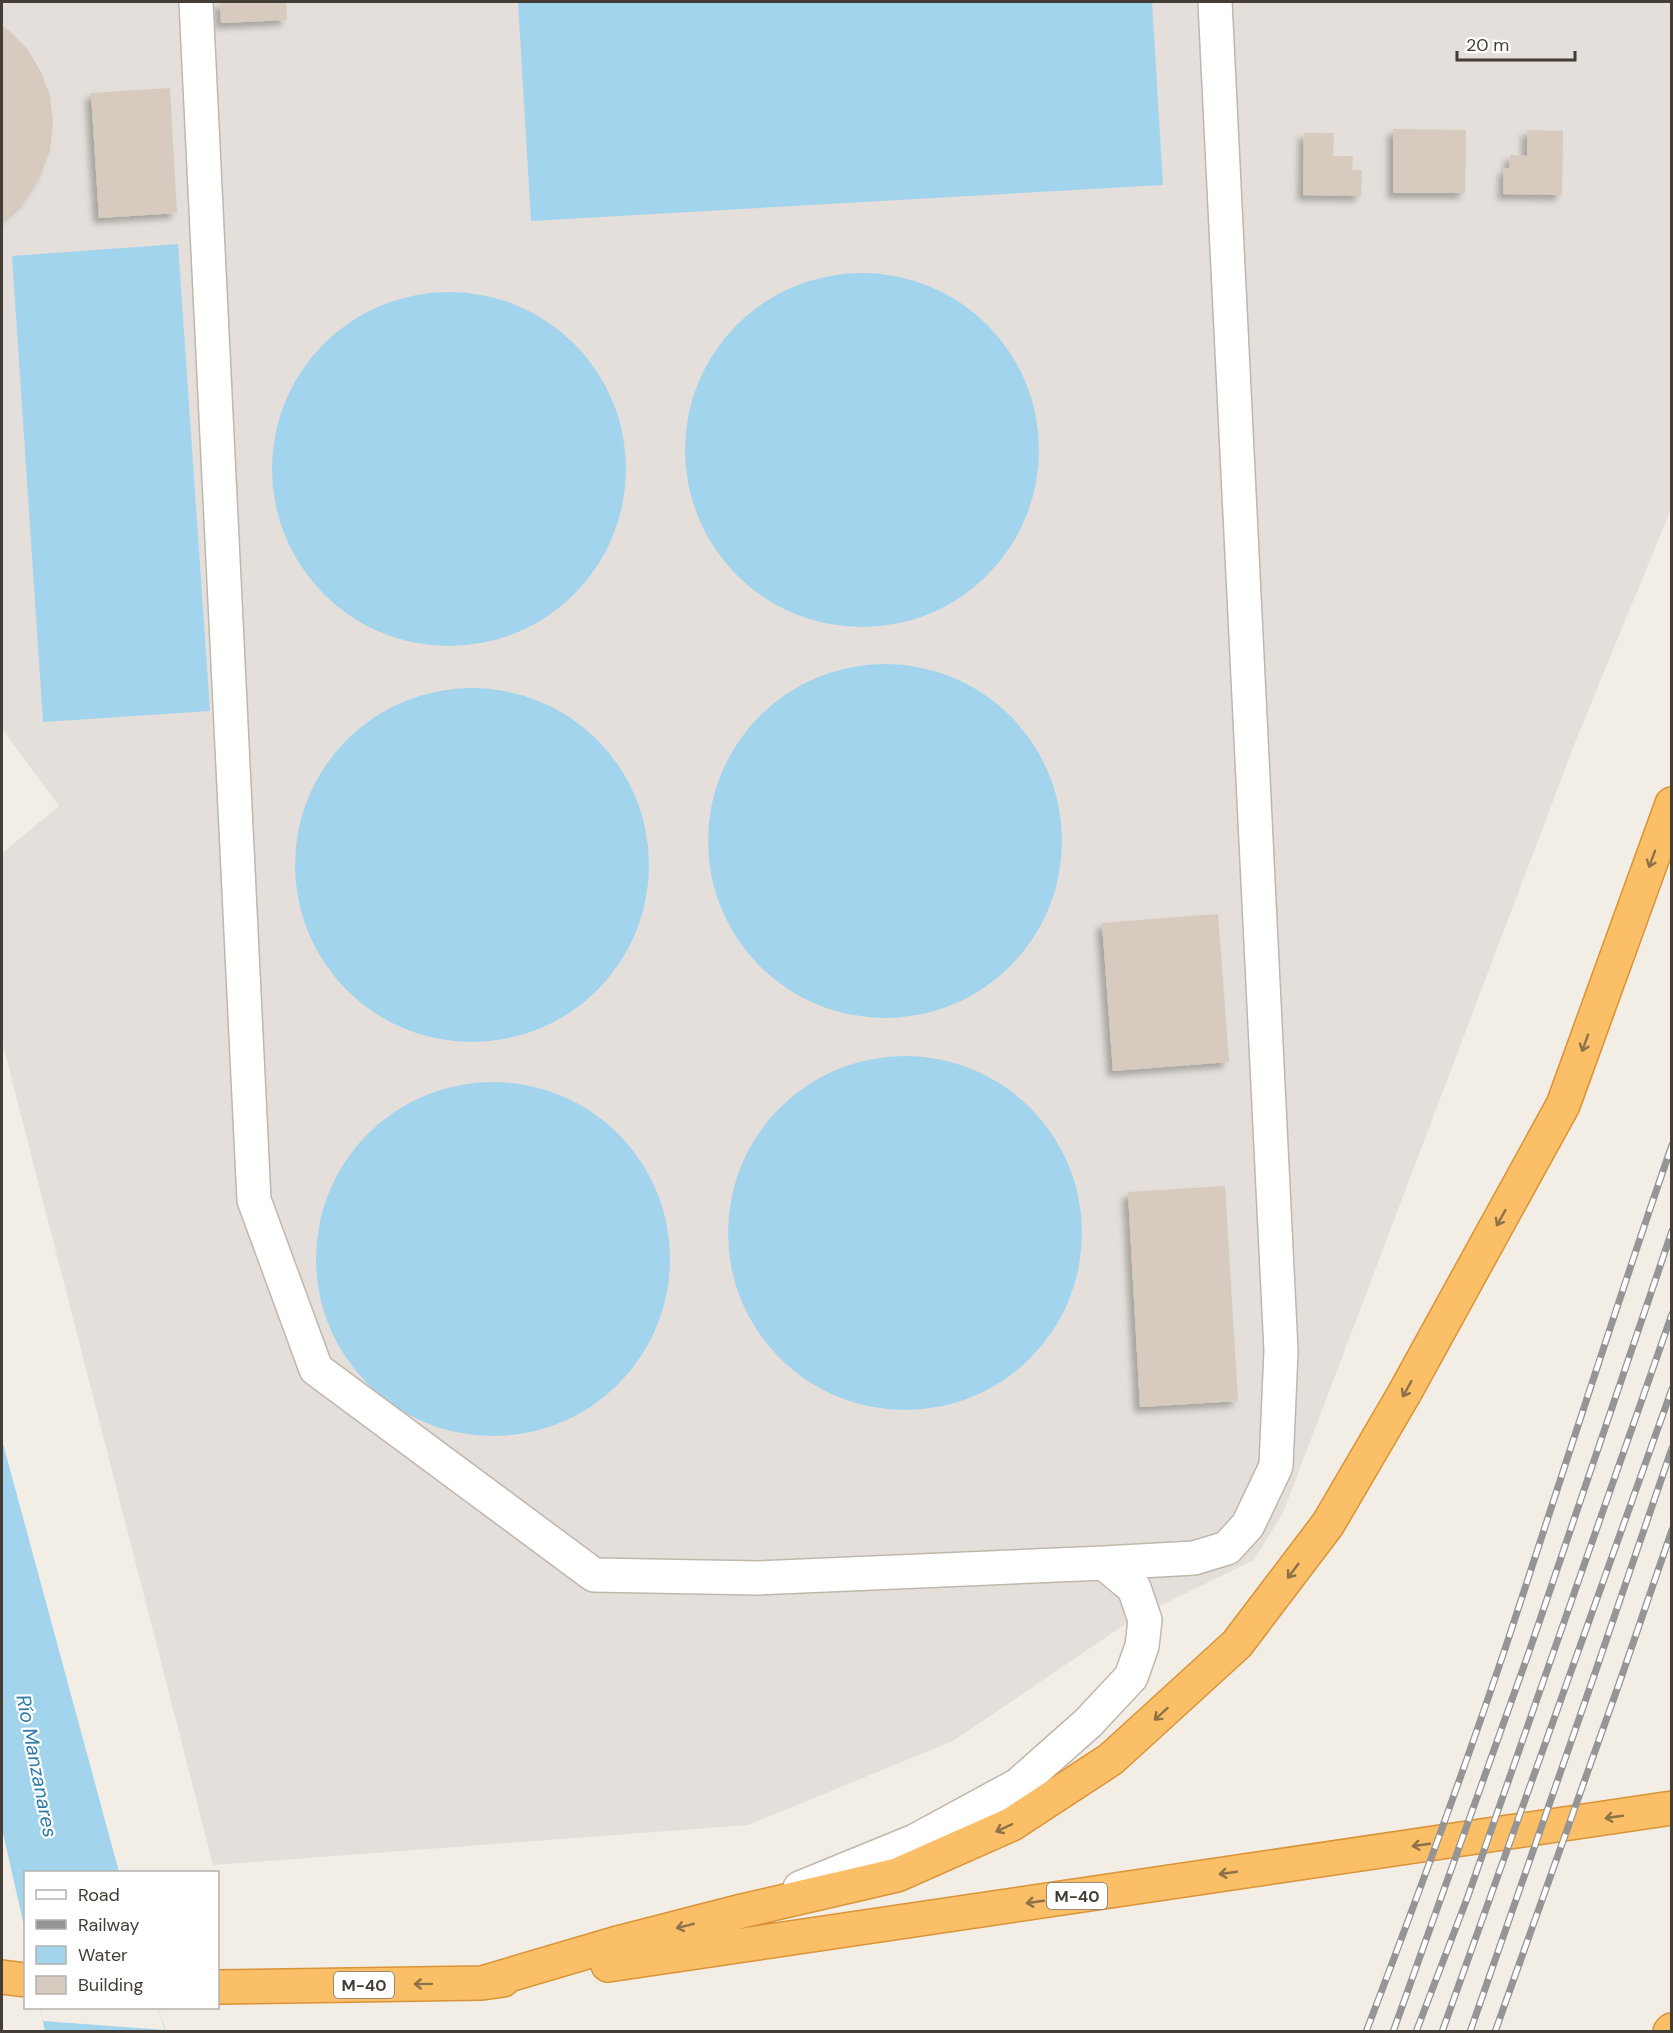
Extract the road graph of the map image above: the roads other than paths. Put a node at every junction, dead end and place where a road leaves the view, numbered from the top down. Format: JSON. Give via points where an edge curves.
{"nodes":[{"id":1,"x":196,"y":2,"type":"edge"},
{"id":2,"x":1215,"y":2,"type":"edge"},
{"id":3,"x":1671,"y":804,"type":"edge"},
{"id":4,"x":1104,"y":1563,"type":"junction"},
{"id":5,"x":1671,"y":1808,"type":"edge"},
{"id":6,"x":742,"y":1911,"type":"junction"},
{"id":7,"x":2,"y":1977,"type":"edge"},
{"id":8,"x":24,"y":1980,"type":"edge"},
{"id":9,"x":482,"y":1983,"type":"junction"},
{"id":10,"x":232,"y":1987,"type":"edge"}],
"edges":[{"from":1,"to":4,"type":"lane","via":[[254,1200],[316,1369],[594,1575],[758,1578]]},
{"from":2,"to":4,"type":"lane","via":[[1281,1351],[1276,1466],[1248,1524],[1227,1548],[1194,1558]]},
{"from":3,"to":6,"type":"highway","one_way":true,"via":[[1563,1105],[1328,1524],[1238,1644],[1111,1759],[1012,1824],[897,1875]]},
{"from":4,"to":6,"type":"lane","via":[[1134,1588],[1145,1620],[1142,1646],[1131,1677],[1088,1723],[1018,1785],[915,1841]]},
{"from":5,"to":9,"type":"highway","number":"M-40","one_way":true},
{"from":6,"to":9,"type":"highway","one_way":true},
{"from":7,"to":8,"type":"highway"},
{"from":9,"to":10,"type":"highway","number":"M-40","one_way":true}]}
